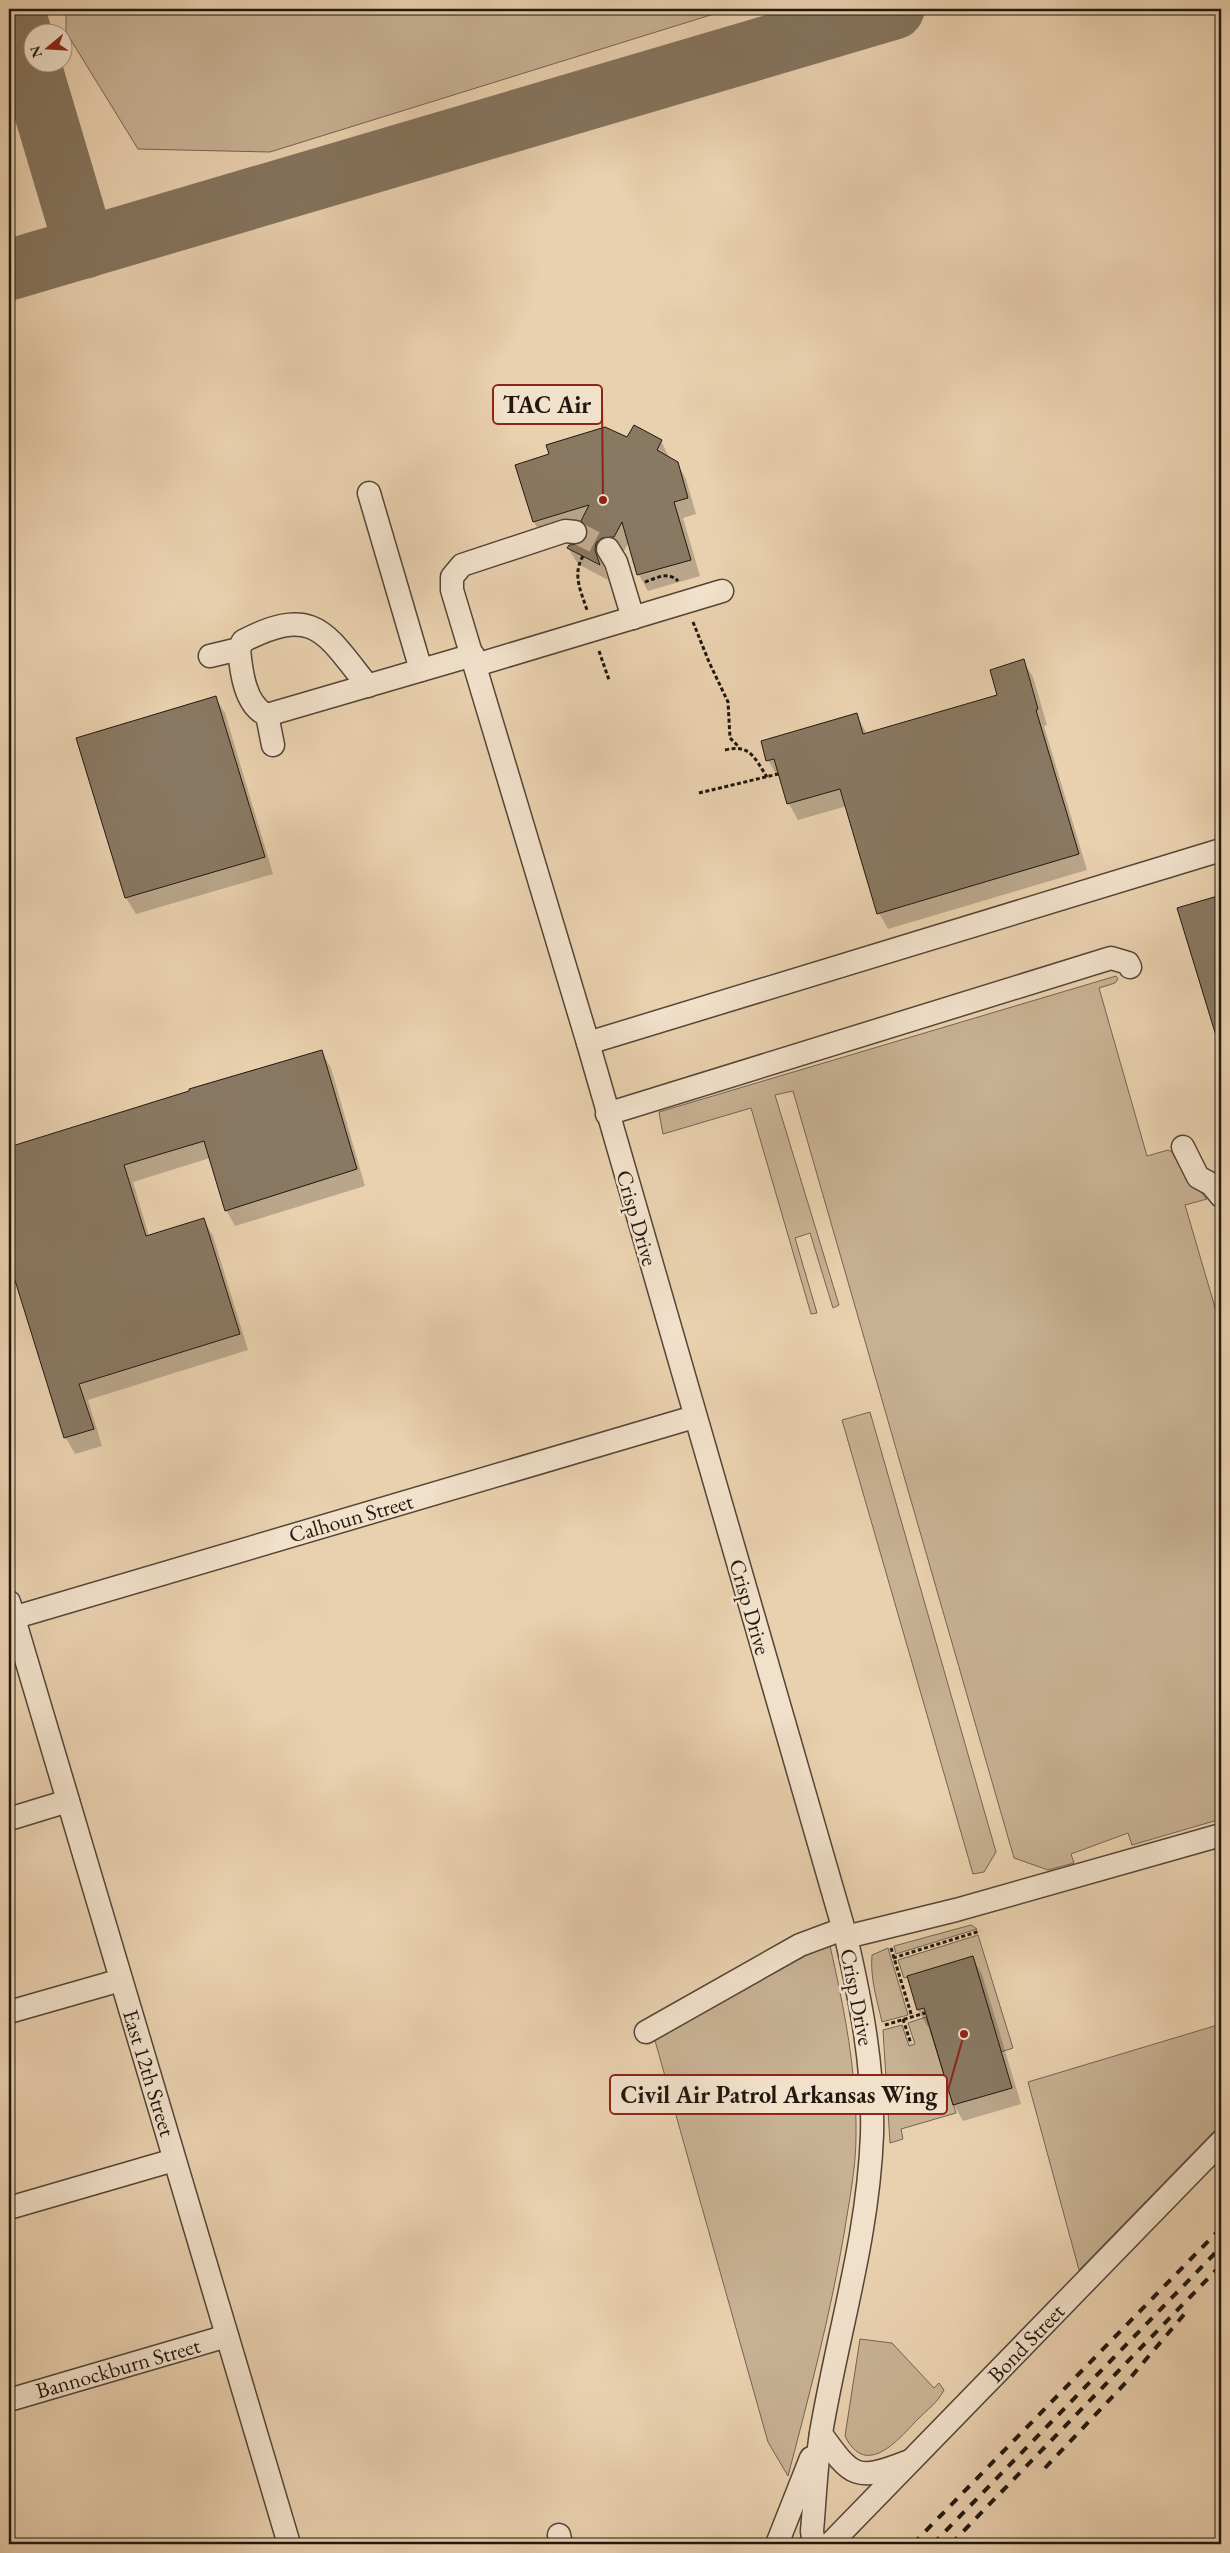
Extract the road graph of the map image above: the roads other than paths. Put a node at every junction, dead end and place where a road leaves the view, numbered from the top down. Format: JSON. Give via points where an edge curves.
{"nodes":[{"id":1,"x":369,"y":493,"type":"dead end"},
{"id":2,"x":575,"y":532,"type":"tunnel mouth"},
{"id":3,"x":608,"y":549,"type":"tunnel mouth"},
{"id":4,"x":722,"y":591,"type":"dead end"},
{"id":5,"x":633,"y":618,"type":"junction"},
{"id":6,"x":239,"y":649,"type":"junction"},
{"id":7,"x":210,"y":656,"type":"dead end"},
{"id":8,"x":474,"y":660,"type":"junction"},
{"id":9,"x":421,"y":670,"type":"junction"},
{"id":10,"x":368,"y":686,"type":"junction"},
{"id":11,"x":268,"y":715,"type":"junction"},
{"id":12,"x":272,"y":745,"type":"dead end"},
{"id":13,"x":1221,"y":850,"type":"edge"},
{"id":14,"x":1130,"y":967,"type":"dead end"},
{"id":15,"x":588,"y":1043,"type":"junction"},
{"id":16,"x":607,"y":1114,"type":"junction"},
{"id":17,"x":1183,"y":1147,"type":"dead end"},
{"id":18,"x":1221,"y":1196,"type":"edge"},
{"id":19,"x":694,"y":1417,"type":"junction"},
{"id":20,"x":10,"y":1613,"type":"edge"},
{"id":21,"x":68,"y":1801,"type":"junction"},
{"id":22,"x":9,"y":1818,"type":"edge"},
{"id":23,"x":1221,"y":1835,"type":"edge"},
{"id":24,"x":844,"y":1933,"type":"junction"},
{"id":25,"x":121,"y":1980,"type":"junction"},
{"id":26,"x":9,"y":2012,"type":"edge"},
{"id":27,"x":646,"y":2032,"type":"dead end"},
{"id":28,"x":1221,"y":2142,"type":"edge"},
{"id":29,"x":174,"y":2160,"type":"junction"},
{"id":30,"x":9,"y":2208,"type":"edge"},
{"id":31,"x":227,"y":2336,"type":"junction"},
{"id":32,"x":9,"y":2400,"type":"edge"},
{"id":33,"x":821,"y":2434,"type":"junction"},
{"id":34,"x":915,"y":2459,"type":"junction"},
{"id":35,"x":289,"y":2544,"type":"edge"},
{"id":36,"x":777,"y":2544,"type":"edge"},
{"id":37,"x":814,"y":2544,"type":"edge"},
{"id":38,"x":830,"y":2544,"type":"edge"}],
"edges":[{"from":1,"to":9,"type":"street"},
{"from":2,"to":8,"type":"street","name":"Crisp Drive","via":[[546,538],[462,565],[456,570],[452,577],[452,590]]},
{"from":3,"to":5,"type":"street","via":[[616,562]]},
{"from":4,"to":5,"type":"street"},
{"from":5,"to":8,"type":"street"},
{"from":6,"to":7,"type":"street"},
{"from":6,"to":10,"type":"street","via":[[243,641],[286,624],[315,626],[330,638]]},
{"from":6,"to":11,"type":"street","via":[[240,666],[250,701],[258,712]]},
{"from":8,"to":9,"type":"street"},
{"from":8,"to":15,"type":"street","name":"Crisp Drive"},
{"from":9,"to":10,"type":"street"},
{"from":10,"to":11,"type":"street"},
{"from":11,"to":12,"type":"street"},
{"from":13,"to":15,"type":"street"},
{"from":14,"to":16,"type":"street","via":[[1128,963],[1111,958]]},
{"from":15,"to":16,"type":"street","name":"Crisp Drive"},
{"from":16,"to":19,"type":"street","name":"Crisp Drive"},
{"from":17,"to":18,"type":"street","via":[[1198,1177],[1211,1184]]},
{"from":19,"to":20,"type":"street","name":"Calhoun Street"},
{"from":19,"to":24,"type":"street","name":"Crisp Drive"},
{"from":20,"to":21,"type":"street","name":"East 12th Street"},
{"from":21,"to":22,"type":"street"},
{"from":21,"to":25,"type":"street","name":"East 12th Street"},
{"from":23,"to":24,"type":"street","via":[[956,1910]]},
{"from":24,"to":27,"type":"street","via":[[800,1945]]},
{"from":24,"to":33,"type":"street","name":"Crisp Drive","via":[[864,2018],[871,2076],[872,2134],[862,2241]]},
{"from":25,"to":26,"type":"street"},
{"from":25,"to":29,"type":"street","name":"East 12th Street"},
{"from":28,"to":34,"type":"street","name":"Bond Street"},
{"from":29,"to":30,"type":"street"},
{"from":29,"to":31,"type":"street","name":"East 12th Street"},
{"from":31,"to":32,"type":"street","name":"Bannockburn Street"},
{"from":31,"to":35,"type":"street","name":"East 12th Street"},
{"from":33,"to":34,"type":"street","via":[[840,2461],[855,2473],[876,2474]]},
{"from":33,"to":36,"type":"street","name":"Crisp Drive"},
{"from":33,"to":37,"type":"street","name":"Crisp Drive","via":[[812,2531]]},
{"from":34,"to":38,"type":"street","name":"Bond Street"}]}
